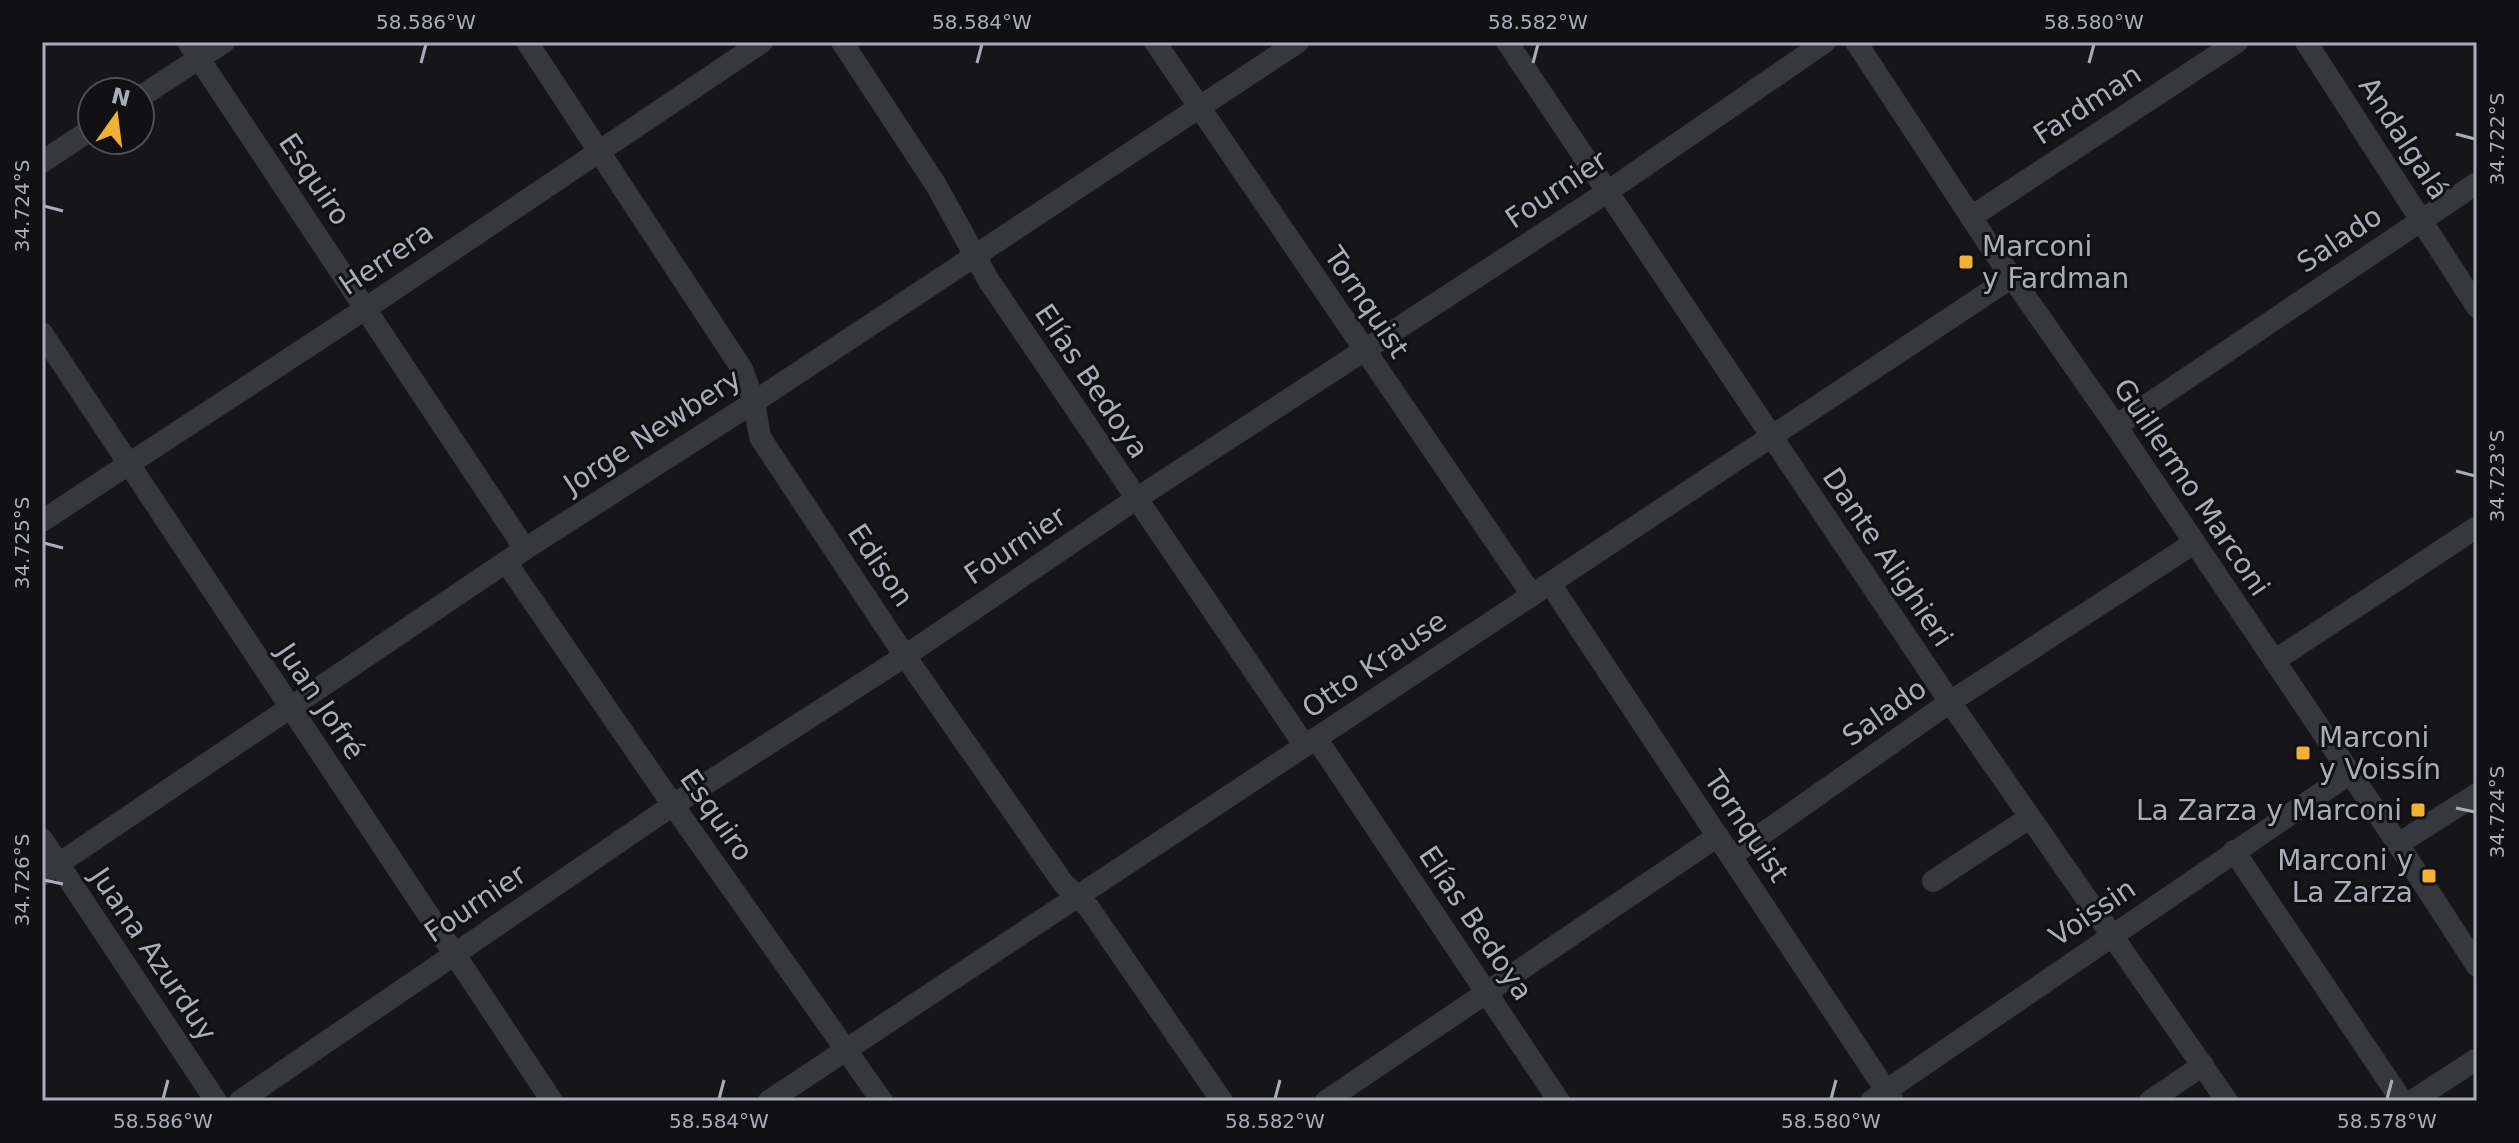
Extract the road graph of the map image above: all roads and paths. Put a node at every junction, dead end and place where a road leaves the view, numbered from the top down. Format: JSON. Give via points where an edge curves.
{"nodes":[{"id":1,"x":224,"y":42,"type":"edge"},
{"id":2,"x":527,"y":42,"type":"edge"},
{"id":3,"x":762,"y":42,"type":"edge"},
{"id":4,"x":842,"y":42,"type":"edge"},
{"id":5,"x":1155,"y":42,"type":"edge"},
{"id":6,"x":1298,"y":42,"type":"edge"},
{"id":7,"x":1507,"y":42,"type":"edge"},
{"id":8,"x":1825,"y":42,"type":"edge"},
{"id":9,"x":2237,"y":42,"type":"edge"},
{"id":10,"x":2306,"y":42,"type":"edge"},
{"id":11,"x":1864,"y":45,"type":"edge"},
{"id":12,"x":194,"y":50,"type":"edge"},
{"id":13,"x":156,"y":83,"type":"edge"},
{"id":14,"x":1198,"y":108,"type":"junction"},
{"id":15,"x":76,"y":140,"type":"edge"},
{"id":16,"x":599,"y":151,"type":"junction"},
{"id":17,"x":42,"y":162,"type":"edge"},
{"id":18,"x":2477,"y":183,"type":"edge"},
{"id":19,"x":1607,"y":192,"type":"junction"},
{"id":20,"x":1971,"y":217,"type":"junction"},
{"id":21,"x":2421,"y":220,"type":"junction"},
{"id":22,"x":975,"y":255,"type":"junction"},
{"id":23,"x":2012,"y":277,"type":"junction"},
{"id":24,"x":2477,"y":307,"type":"edge"},
{"id":25,"x":365,"y":309,"type":"junction"},
{"id":26,"x":42,"y":333,"type":"edge"},
{"id":27,"x":1365,"y":352,"type":"junction"},
{"id":28,"x":754,"y":402,"type":"junction"},
{"id":29,"x":2116,"y":426,"type":"junction"},
{"id":30,"x":1770,"y":436,"type":"junction"},
{"id":31,"x":129,"y":464,"type":"junction"},
{"id":32,"x":1136,"y":499,"type":"junction"},
{"id":33,"x":42,"y":521,"type":"edge"},
{"id":34,"x":2477,"y":527,"type":"edge"},
{"id":35,"x":2194,"y":543,"type":"junction"},
{"id":36,"x":525,"y":549,"type":"junction"},
{"id":37,"x":506,"y":562,"type":"junction"},
{"id":38,"x":1541,"y":590,"type":"junction"},
{"id":39,"x":905,"y":656,"type":"junction"},
{"id":40,"x":2274,"y":661,"type":"junction"},
{"id":41,"x":1950,"y":702,"type":"junction"},
{"id":42,"x":290,"y":709,"type":"junction"},
{"id":43,"x":1310,"y":742,"type":"junction"},
{"id":44,"x":2349,"y":774,"type":"junction"},
{"id":45,"x":2477,"y":794,"type":"edge"},
{"id":46,"x":673,"y":805,"type":"junction"},
{"id":47,"x":2029,"y":818,"type":"junction"},
{"id":48,"x":1718,"y":836,"type":"junction"},
{"id":49,"x":42,"y":839,"type":"edge"},
{"id":50,"x":2398,"y":844,"type":"junction"},
{"id":51,"x":2234,"y":851,"type":"junction"},
{"id":52,"x":1731,"y":856,"type":"junction"},
{"id":53,"x":50,"y":870,"type":"edge"},
{"id":54,"x":1933,"y":881,"type":"dead end"},
{"id":55,"x":1077,"y":896,"type":"junction"},
{"id":56,"x":2111,"y":935,"type":"junction"},
{"id":57,"x":454,"y":953,"type":"junction"},
{"id":58,"x":2477,"y":966,"type":"edge"},
{"id":59,"x":1487,"y":993,"type":"junction"},
{"id":60,"x":846,"y":1049,"type":"junction"},
{"id":61,"x":2477,"y":1059,"type":"edge"},
{"id":62,"x":2203,"y":1065,"type":"junction"},
{"id":63,"x":1883,"y":1097,"type":"edge"},
{"id":64,"x":216,"y":1101,"type":"edge"},
{"id":65,"x":240,"y":1101,"type":"edge"},
{"id":66,"x":552,"y":1101,"type":"edge"},
{"id":67,"x":769,"y":1101,"type":"edge"},
{"id":68,"x":882,"y":1101,"type":"edge"},
{"id":69,"x":1222,"y":1101,"type":"edge"},
{"id":70,"x":1326,"y":1101,"type":"edge"},
{"id":71,"x":1559,"y":1101,"type":"edge"},
{"id":72,"x":2150,"y":1101,"type":"edge"},
{"id":73,"x":2227,"y":1101,"type":"edge"},
{"id":74,"x":2402,"y":1101,"type":"edge"},
{"id":75,"x":2412,"y":1101,"type":"edge"}],
"edges":[{"from":1,"to":12,"type":"street"},
{"from":2,"to":16,"type":"street","name":"Edison"},
{"from":3,"to":16,"type":"street","name":"Herrera"},
{"from":4,"to":22,"type":"street","name":"Elías Bedoya"},
{"from":5,"to":14,"type":"street","name":"Tornquist"},
{"from":6,"to":14,"type":"street","name":"Jorge Newbery"},
{"from":7,"to":19,"type":"street","name":"Dante Alighieri"},
{"from":8,"to":19,"type":"street","name":"Fournier"},
{"from":9,"to":20,"type":"street","name":"Fardman"},
{"from":10,"to":21,"type":"street","name":"Andalgalá"},
{"from":11,"to":20,"type":"street","name":"Guillermo Marconi"},
{"from":12,"to":13,"type":"street"},
{"from":12,"to":25,"type":"street","name":"Esquiro"},
{"from":14,"to":22,"type":"street","name":"Jorge Newbery"},
{"from":14,"to":27,"type":"street","name":"Tornquist"},
{"from":15,"to":17,"type":"street"},
{"from":16,"to":25,"type":"street","name":"Herrera"},
{"from":16,"to":28,"type":"street","name":"Edison","via":[[742,369]]},
{"from":18,"to":21,"type":"street","name":"Salado"},
{"from":19,"to":27,"type":"street","name":"Fournier"},
{"from":19,"to":30,"type":"street","name":"Dante Alighieri"},
{"from":20,"to":23,"type":"street","name":"Guillermo Marconi"},
{"from":21,"to":24,"type":"street","name":"Andalgalá"},
{"from":21,"to":29,"type":"street","name":"Salado"},
{"from":22,"to":28,"type":"street","name":"Jorge Newbery"},
{"from":22,"to":32,"type":"street","name":"Elías Bedoya"},
{"from":23,"to":29,"type":"street","name":"Guillermo Marconi"},
{"from":23,"to":30,"type":"street","name":"Otto Krause"},
{"from":25,"to":31,"type":"street","name":"Herrera"},
{"from":25,"to":36,"type":"street","name":"Esquiro"},
{"from":26,"to":31,"type":"street","name":"Juan Jofré"},
{"from":27,"to":32,"type":"street","name":"Fournier"},
{"from":27,"to":38,"type":"street","name":"Tornquist"},
{"from":28,"to":36,"type":"street","name":"Jorge Newbery"},
{"from":28,"to":39,"type":"street","name":"Edison","via":[[760,437]]},
{"from":29,"to":35,"type":"street","name":"Guillermo Marconi"},
{"from":30,"to":38,"type":"street","name":"Otto Krause"},
{"from":30,"to":41,"type":"street","name":"Dante Alighieri"},
{"from":31,"to":33,"type":"street","name":"Herrera"},
{"from":31,"to":42,"type":"street","name":"Juan Jofré"},
{"from":32,"to":39,"type":"street","name":"Fournier"},
{"from":32,"to":43,"type":"street","name":"Elías Bedoya"},
{"from":34,"to":40,"type":"street"},
{"from":35,"to":40,"type":"street","name":"Guillermo Marconi"},
{"from":35,"to":41,"type":"street","name":"Salado"},
{"from":36,"to":37,"type":"street","name":"Jorge Newbery"},
{"from":37,"to":42,"type":"street","name":"Jorge Newbery"},
{"from":37,"to":46,"type":"street","name":"Esquiro"},
{"from":38,"to":43,"type":"street","name":"Otto Krause"},
{"from":38,"to":48,"type":"street","name":"Tornquist"},
{"from":39,"to":46,"type":"street","name":"Fournier"},
{"from":39,"to":55,"type":"street","name":"Edison"},
{"from":40,"to":44,"type":"street","name":"Guillermo Marconi"},
{"from":41,"to":47,"type":"street","name":"Dante Alighieri"},
{"from":41,"to":52,"type":"street","name":"Salado"},
{"from":42,"to":53,"type":"street","name":"Jorge Newbery"},
{"from":42,"to":57,"type":"street","name":"Juan Jofré"},
{"from":43,"to":55,"type":"street","name":"Otto Krause"},
{"from":43,"to":59,"type":"street","name":"Elías Bedoya"},
{"from":44,"to":50,"type":"street","name":"Guillermo Marconi"},
{"from":44,"to":51,"type":"street","name":"Voissin"},
{"from":45,"to":50,"type":"street"},
{"from":46,"to":57,"type":"street","name":"Fournier"},
{"from":46,"to":60,"type":"street","name":"Esquiro"},
{"from":47,"to":54,"type":"street"},
{"from":47,"to":56,"type":"street","name":"Dante Alighieri"},
{"from":48,"to":52,"type":"street","name":"Tornquist"},
{"from":48,"to":59,"type":"street"},
{"from":49,"to":53,"type":"street","name":"Juana Azurduy"},
{"from":50,"to":58,"type":"street","name":"Guillermo Marconi"},
{"from":51,"to":56,"type":"street","name":"Voissin"},
{"from":51,"to":74,"type":"street"},
{"from":52,"to":63,"type":"street","name":"Tornquist"},
{"from":53,"to":64,"type":"street","name":"Juana Azurduy"},
{"from":55,"to":60,"type":"street","name":"Otto Krause"},
{"from":55,"to":69,"type":"street","name":"Edison"},
{"from":56,"to":62,"type":"street","name":"Dante Alighieri"},
{"from":56,"to":63,"type":"street","name":"Voissin"},
{"from":57,"to":65,"type":"street","name":"Fournier"},
{"from":57,"to":66,"type":"street","name":"Juan Jofré"},
{"from":59,"to":70,"type":"street"},
{"from":59,"to":71,"type":"street","name":"Elías Bedoya"},
{"from":60,"to":67,"type":"street","name":"Otto Krause"},
{"from":60,"to":68,"type":"street","name":"Esquiro"},
{"from":61,"to":75,"type":"street"},
{"from":62,"to":72,"type":"street"},
{"from":62,"to":73,"type":"street","name":"Dante Alighieri"}]}
